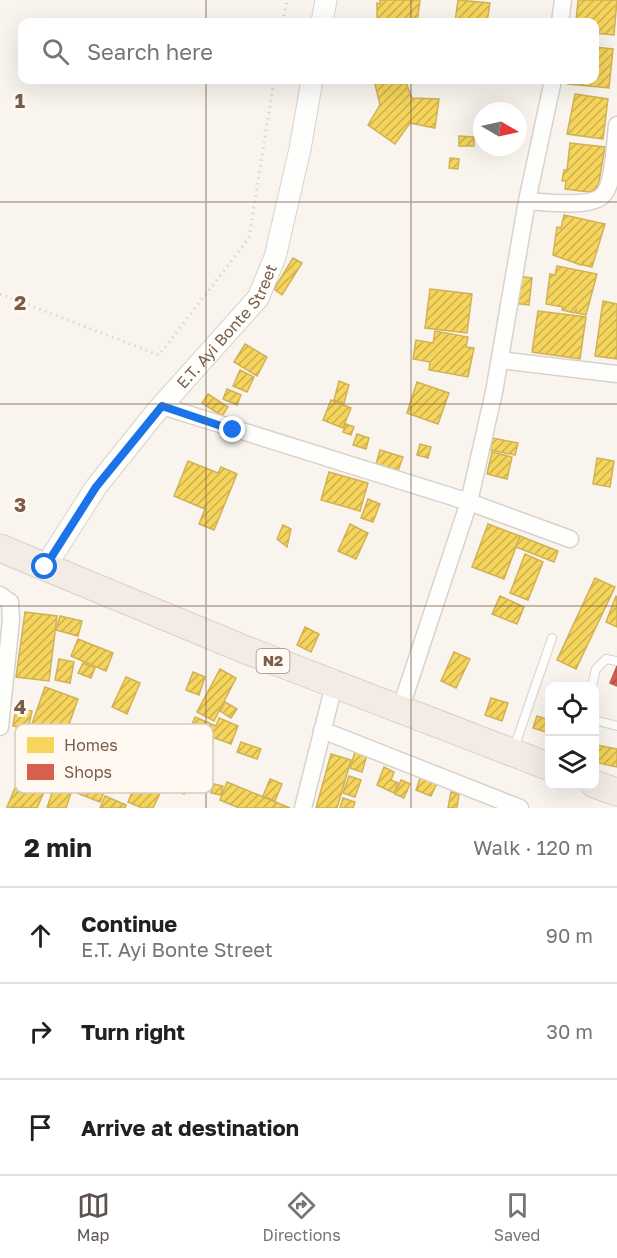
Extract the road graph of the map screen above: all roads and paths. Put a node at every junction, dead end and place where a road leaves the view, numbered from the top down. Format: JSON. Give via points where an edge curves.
{"nodes":[{"id":1,"x":287,"y":0,"type":"edge"},
{"id":2,"x":326,"y":0,"type":"edge"},
{"id":3,"x":562,"y":0,"type":"edge"},
{"id":4,"x":284,"y":18,"type":"edge"},
{"id":5,"x":323,"y":18,"type":"edge"},
{"id":6,"x":560,"y":18,"type":"edge"},
{"id":7,"x":273,"y":84,"type":"edge"},
{"id":8,"x":311,"y":84,"type":"edge"},
{"id":9,"x":552,"y":84,"type":"edge"},
{"id":10,"x":617,"y":125,"type":"edge"},
{"id":11,"x":527,"y":201,"type":"junction"},
{"id":12,"x":0,"y":294,"type":"edge"},
{"id":13,"x":500,"y":360,"type":"junction"},
{"id":14,"x":617,"y":374,"type":"edge"},
{"id":15,"x":162,"y":406,"type":"junction"},
{"id":16,"x":469,"y":502,"type":"junction"},
{"id":17,"x":570,"y":539,"type":"dead end"},
{"id":18,"x":0,"y":548,"type":"edge"},
{"id":19,"x":45,"y":567,"type":"junction"},
{"id":20,"x":0,"y":595,"type":"edge"},
{"id":21,"x":552,"y":638,"type":"dead end"},
{"id":22,"x":617,"y":661,"type":"edge"},
{"id":23,"x":593,"y":682,"type":"edge"},
{"id":24,"x":334,"y":685,"type":"junction"},
{"id":25,"x":400,"y":710,"type":"junction"},
{"id":26,"x":599,"y":721,"type":"edge"},
{"id":27,"x":617,"y":726,"type":"edge"},
{"id":28,"x":0,"y":727,"type":"edge"},
{"id":29,"x":322,"y":730,"type":"junction"},
{"id":30,"x":512,"y":752,"type":"junction"},
{"id":31,"x":545,"y":765,"type":"edge"},
{"id":32,"x":599,"y":786,"type":"edge"},
{"id":33,"x":617,"y":792,"type":"edge"},
{"id":34,"x":303,"y":808,"type":"edge"},
{"id":35,"x":520,"y":808,"type":"edge"}],
"edges":[{"from":1,"to":4,"type":"path"},
{"from":2,"to":5,"type":"street"},
{"from":3,"to":6,"type":"street"},
{"from":7,"to":12,"type":"path","via":[[249,238],[159,355]]},
{"from":8,"to":15,"type":"street","name":"E.T. Ayi Bonte Street","via":[[275,257],[258,298]]},
{"from":9,"to":11,"type":"street"},
{"from":10,"to":11,"type":"street","via":[[604,195],[585,202]]},
{"from":11,"to":13,"type":"street"},
{"from":13,"to":14,"type":"street"},
{"from":13,"to":16,"type":"street"},
{"from":15,"to":16,"type":"street"},
{"from":15,"to":19,"type":"street","name":"E.T. Ayi Bonte Street","via":[[96,487]]},
{"from":16,"to":17,"type":"street"},
{"from":16,"to":25,"type":"street"},
{"from":18,"to":19,"type":"highway","number":"N2"},
{"from":19,"to":24,"type":"highway","number":"N2"},
{"from":20,"to":28,"type":"street","via":[[10,602],[11,620]]},
{"from":21,"to":30,"type":"lane"},
{"from":22,"to":23,"type":"lane","via":[[606,659],[596,669]]},
{"from":24,"to":25,"type":"highway","number":"N2"},
{"from":24,"to":29,"type":"street"},
{"from":25,"to":30,"type":"highway","number":"N2"},
{"from":26,"to":27,"type":"lane"},
{"from":29,"to":34,"type":"street"},
{"from":29,"to":35,"type":"street"},
{"from":30,"to":31,"type":"highway","number":"N2"},
{"from":32,"to":33,"type":"highway"}]}
